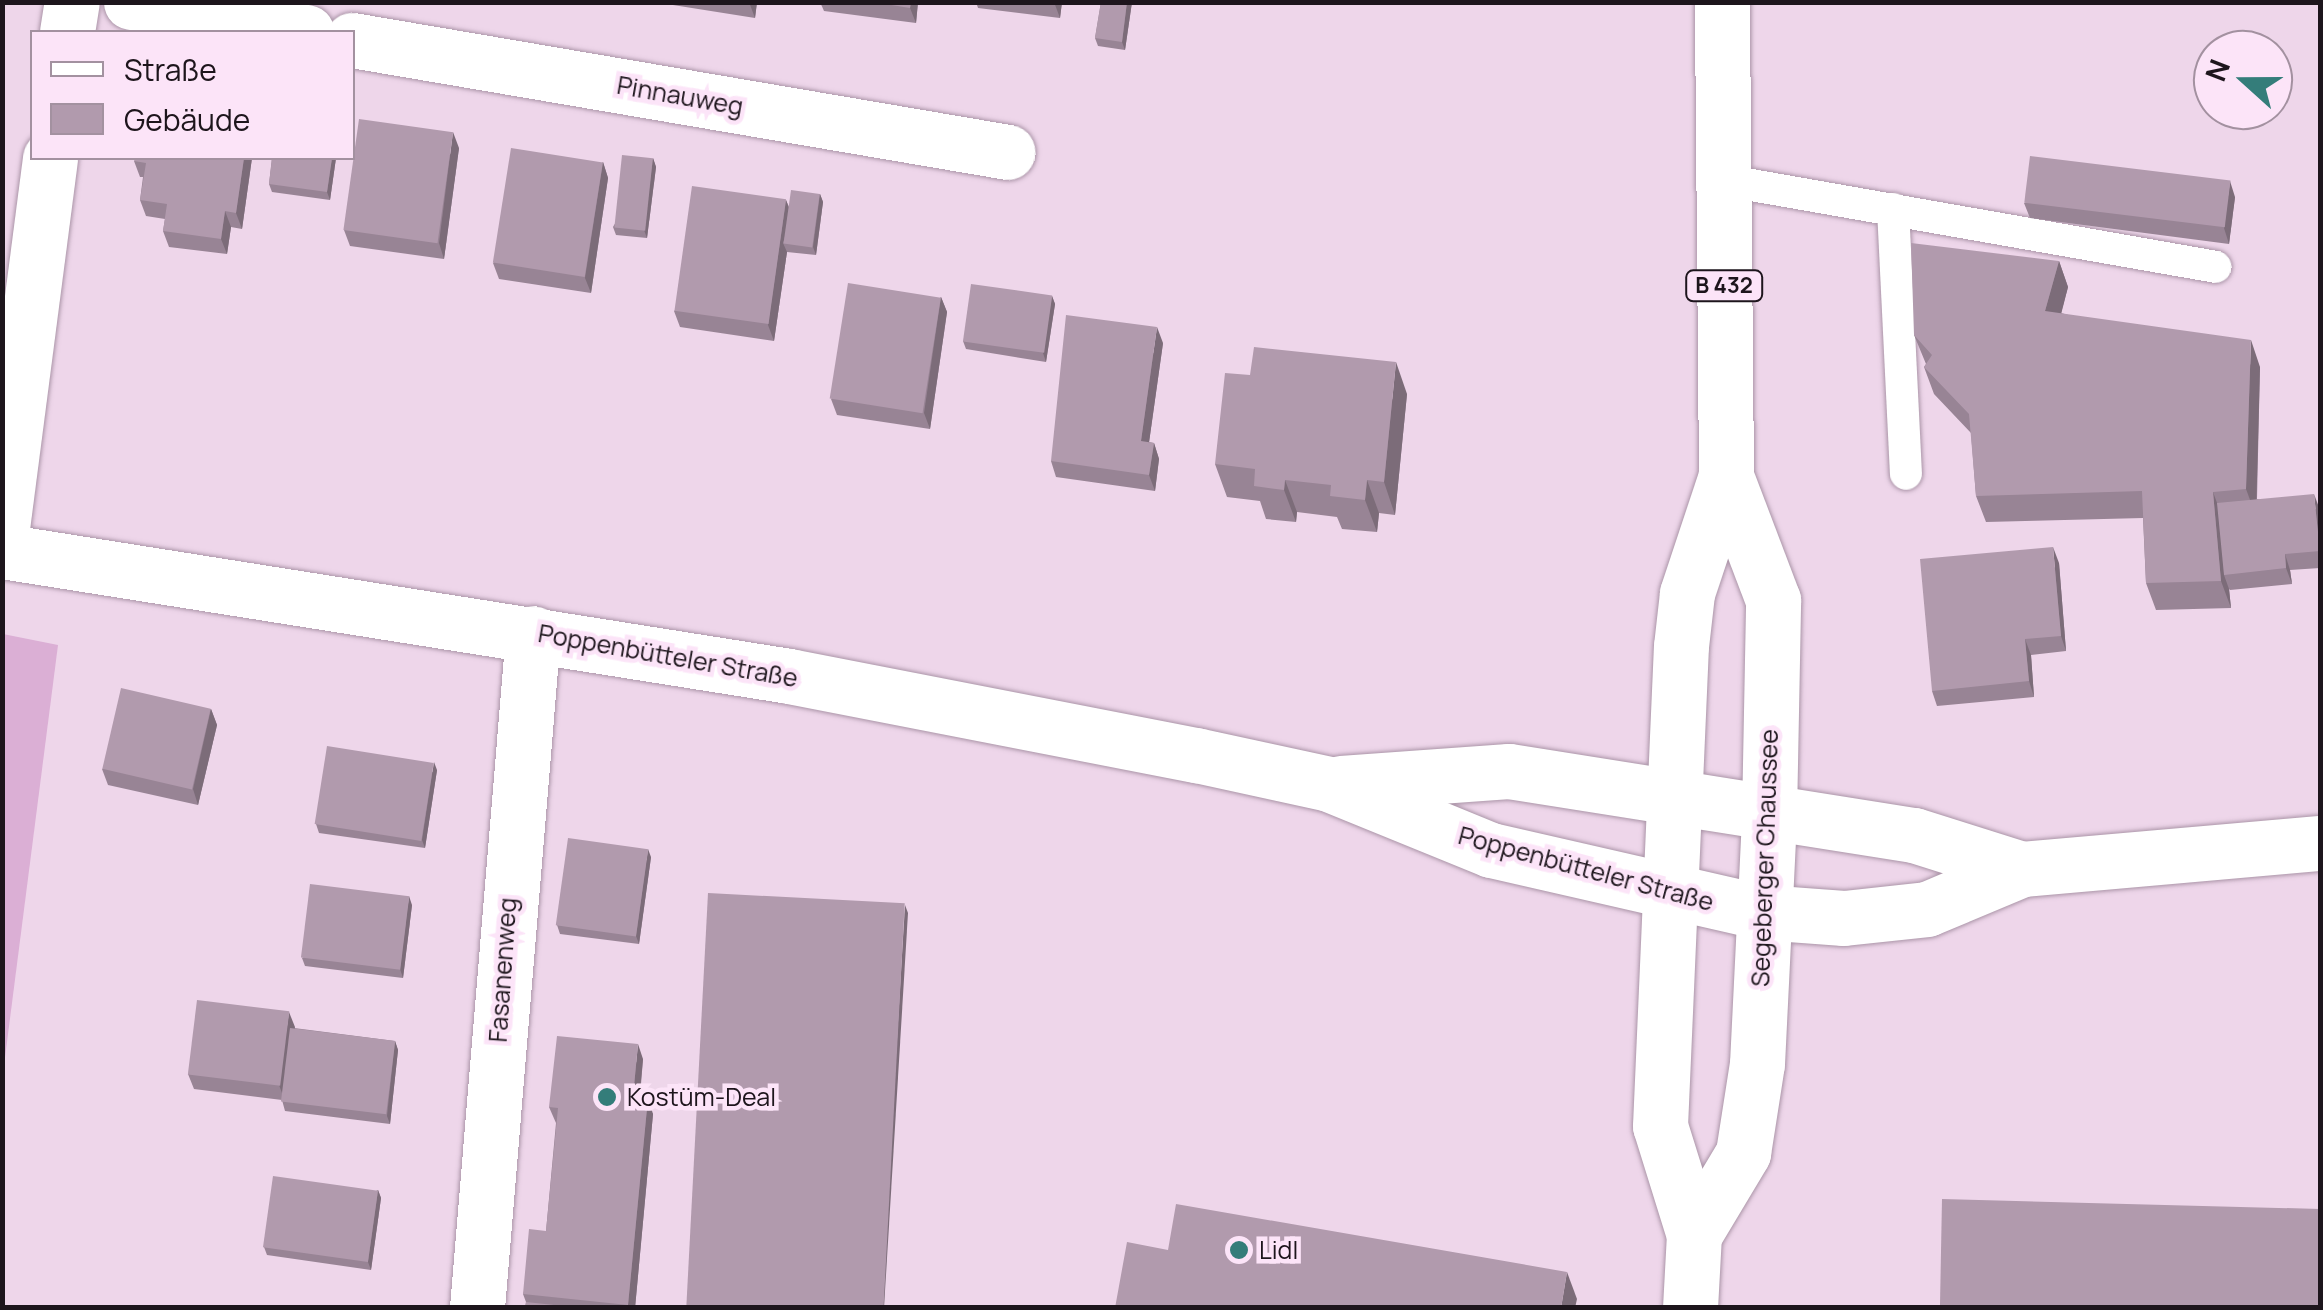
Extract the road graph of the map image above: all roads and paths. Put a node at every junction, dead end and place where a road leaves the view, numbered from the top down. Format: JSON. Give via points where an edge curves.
{"nodes":[{"id":1,"x":72,"y":2,"type":"edge"},
{"id":2,"x":131,"y":2,"type":"edge"},
{"id":3,"x":1722,"y":2,"type":"edge"},
{"id":4,"x":68,"y":30,"type":"edge"},
{"id":5,"x":294,"y":30,"type":"edge"},
{"id":6,"x":355,"y":41,"type":"edge"},
{"id":7,"x":1008,"y":152,"type":"dead end"},
{"id":8,"x":50,"y":160,"type":"edge"},
{"id":9,"x":1723,"y":180,"type":"junction"},
{"id":10,"x":1892,"y":210,"type":"junction"},
{"id":11,"x":2215,"y":266,"type":"dead end"},
{"id":12,"x":1906,"y":474,"type":"dead end"},
{"id":13,"x":1726,"y":476,"type":"junction"},
{"id":14,"x":2,"y":528,"type":"edge"},
{"id":15,"x":2,"y":551,"type":"edge"},
{"id":16,"x":533,"y":633,"type":"junction"},
{"id":17,"x":1330,"y":784,"type":"junction"},
{"id":18,"x":1669,"y":797,"type":"junction"},
{"id":19,"x":1768,"y":816,"type":"junction"},
{"id":20,"x":2320,"y":843,"type":"edge"},
{"id":21,"x":2022,"y":869,"type":"junction"},
{"id":22,"x":1668,"y":894,"type":"junction"},
{"id":23,"x":1762,"y":912,"type":"junction"},
{"id":24,"x":1694,"y":1234,"type":"junction"},
{"id":25,"x":477,"y":1308,"type":"edge"},
{"id":26,"x":1690,"y":1308,"type":"edge"}],
"edges":[{"from":1,"to":4,"type":"main road"},
{"from":2,"to":5,"type":"main road"},
{"from":3,"to":9,"type":"main road","name":"Segeberger Chaussee","number":"B 432"},
{"from":6,"to":7,"type":"main road","name":"Pinnauweg"},
{"from":8,"to":14,"type":"main road"},
{"from":9,"to":10,"type":"lane"},
{"from":9,"to":13,"type":"main road","name":"Segeberger Chaussee","number":"B 432"},
{"from":10,"to":11,"type":"lane"},
{"from":10,"to":12,"type":"lane"},
{"from":13,"to":18,"type":"main road","name":"Segeberger Chaussee","number":"B 432","via":[[1687,592]]},
{"from":13,"to":19,"type":"main road","name":"Segeberger Chaussee","number":"B 432","via":[[1773,600]]},
{"from":15,"to":16,"type":"main road","name":"Poppenbütteler Straße"},
{"from":16,"to":17,"type":"main road","name":"Poppenbütteler Straße","via":[[790,676]]},
{"from":16,"to":25,"type":"main road","name":"Fasanenweg"},
{"from":17,"to":18,"type":"main road","name":"Poppenbütteler Straße","via":[[1508,770]]},
{"from":17,"to":22,"type":"main road","name":"Poppenbütteler Straße","via":[[1474,844]]},
{"from":18,"to":19,"type":"main road","name":"Poppenbütteler Straße"},
{"from":18,"to":22,"type":"main road","name":"Segeberger Chaussee","number":"B 432"},
{"from":19,"to":21,"type":"main road","name":"Poppenbütteler Straße","via":[[1914,835]]},
{"from":19,"to":23,"type":"main road","name":"Segeberger Chaussee","number":"B 432"},
{"from":20,"to":21,"type":"main road","name":"Poppenbütteler Straße"},
{"from":21,"to":23,"type":"main road","name":"Poppenbütteler Straße","via":[[1927,909],[1844,918]]},
{"from":22,"to":23,"type":"main road","name":"Poppenbütteler Straße"},
{"from":22,"to":24,"type":"main road","name":"Segeberger Chaussee","number":"B 432","via":[[1660,1126]]},
{"from":23,"to":24,"type":"main road","name":"Segeberger Chaussee","number":"B 432","via":[[1757,1064],[1743,1153]]},
{"from":24,"to":26,"type":"main road","name":"Segeberger Chaussee","number":"B 432"}]}
